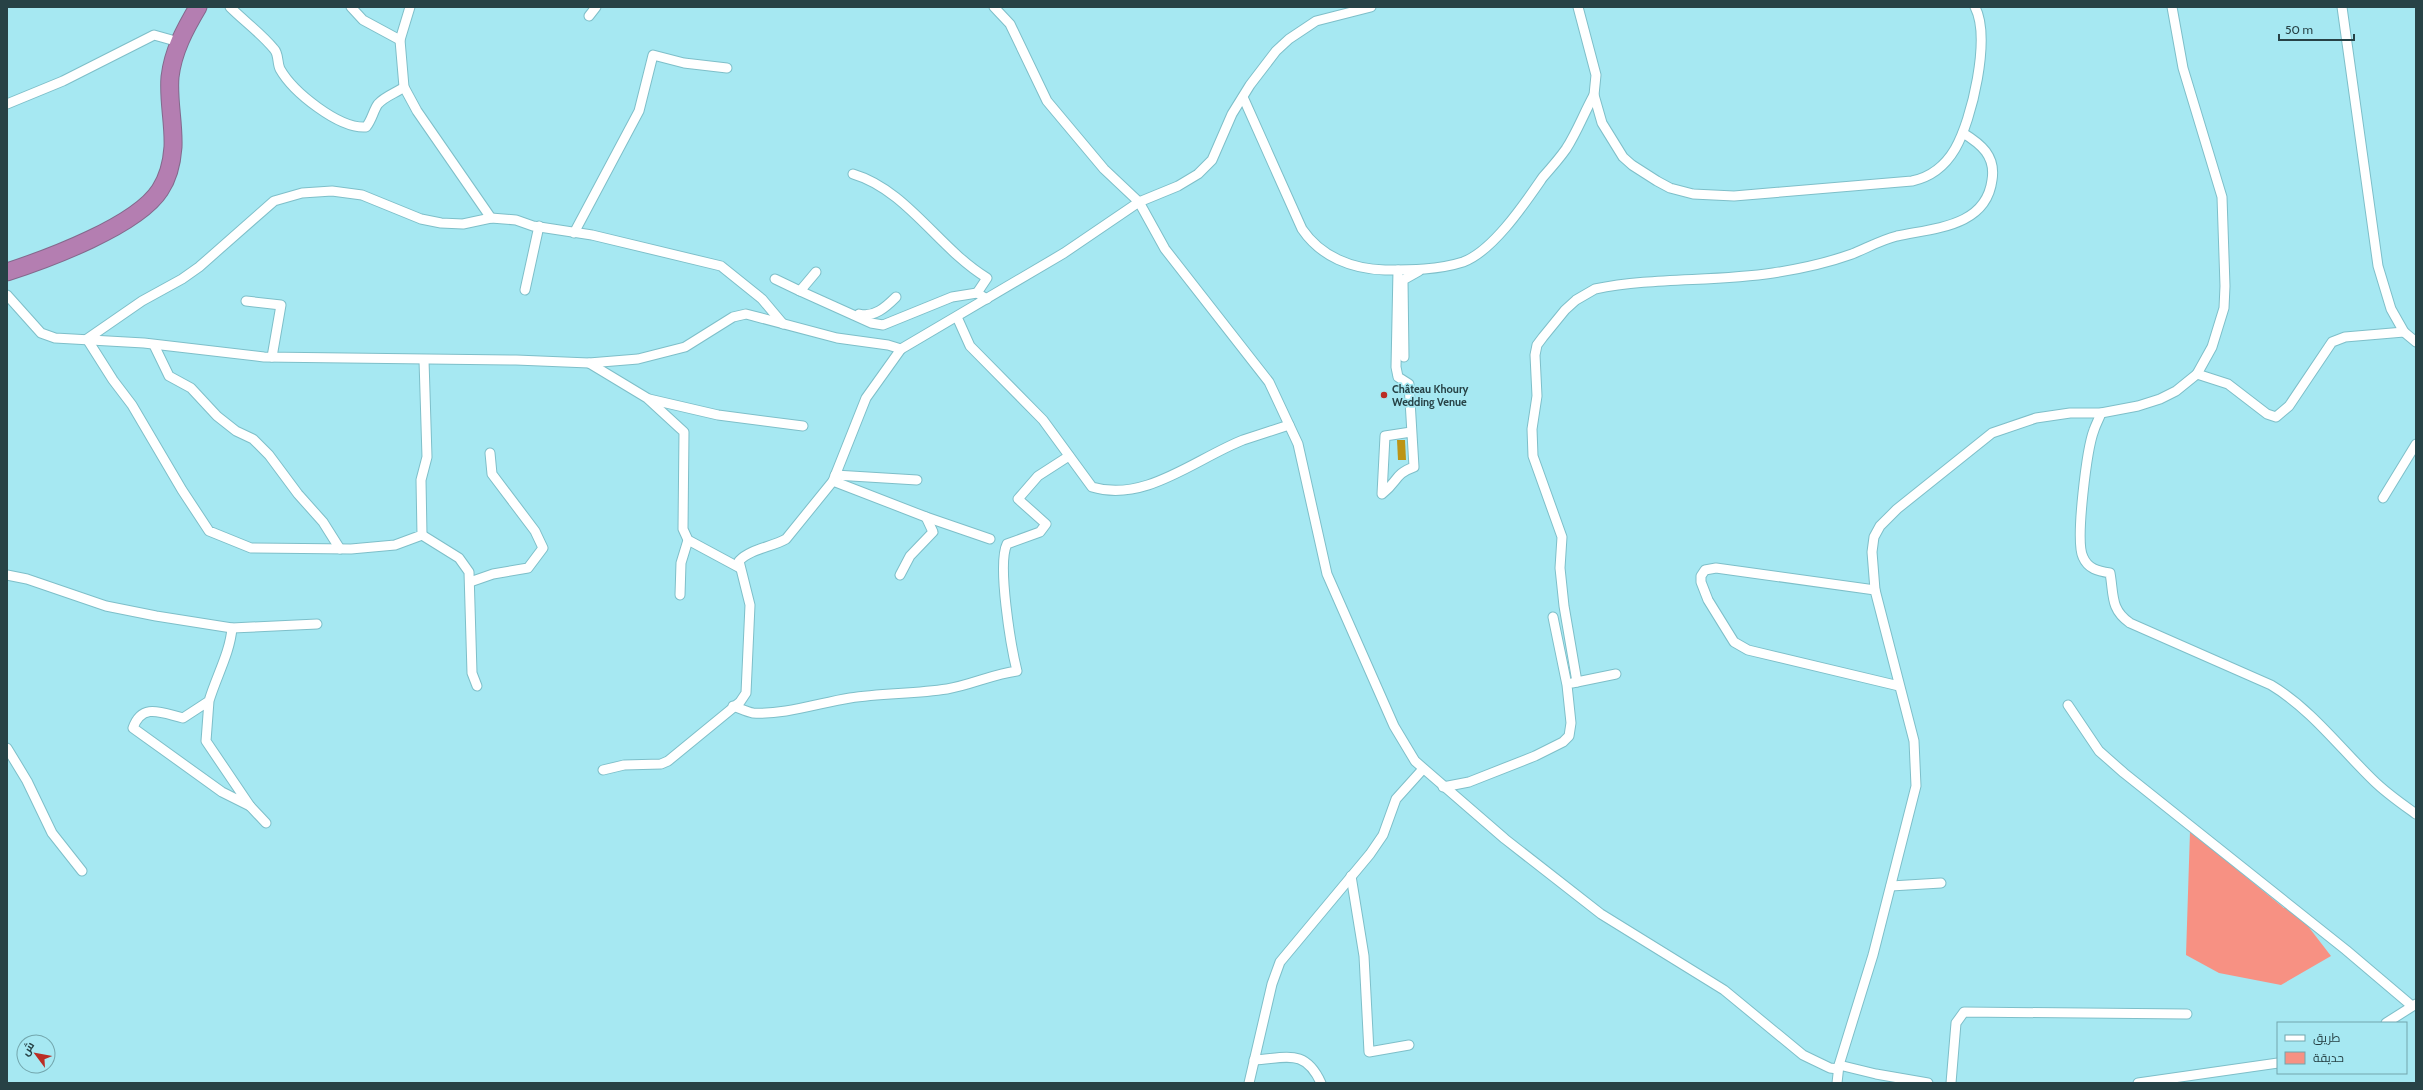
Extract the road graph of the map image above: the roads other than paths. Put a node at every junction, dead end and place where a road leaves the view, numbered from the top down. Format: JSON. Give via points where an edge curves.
{"nodes":[{"id":1,"x":198,"y":7,"type":"edge"},
{"id":2,"x":230,"y":7,"type":"edge"},
{"id":3,"x":351,"y":7,"type":"edge"},
{"id":4,"x":410,"y":7,"type":"edge"},
{"id":5,"x":596,"y":7,"type":"edge"},
{"id":6,"x":994,"y":7,"type":"edge"},
{"id":7,"x":1371,"y":7,"type":"edge"},
{"id":8,"x":1578,"y":7,"type":"edge"},
{"id":9,"x":1975,"y":7,"type":"edge"},
{"id":10,"x":2172,"y":7,"type":"edge"},
{"id":11,"x":2342,"y":7,"type":"edge"},
{"id":12,"x":589,"y":16,"type":"dead end"},
{"id":13,"x":400,"y":40,"type":"junction"},
{"id":14,"x":179,"y":42,"type":"junction"},
{"id":15,"x":727,"y":68,"type":"dead end"},
{"id":16,"x":404,"y":87,"type":"junction"},
{"id":17,"x":1594,"y":95,"type":"junction"},
{"id":18,"x":1243,"y":97,"type":"junction"},
{"id":19,"x":7,"y":104,"type":"edge"},
{"id":20,"x":1963,"y":133,"type":"junction"},
{"id":21,"x":853,"y":174,"type":"dead end"},
{"id":22,"x":1139,"y":202,"type":"junction"},
{"id":23,"x":491,"y":218,"type":"junction"},
{"id":24,"x":539,"y":226,"type":"junction"},
{"id":25,"x":574,"y":233,"type":"junction"},
{"id":26,"x":1398,"y":270,"type":"junction"},
{"id":27,"x":1420,"y":270,"type":"junction"},
{"id":28,"x":7,"y":272,"type":"edge"},
{"id":29,"x":816,"y":272,"type":"dead end"},
{"id":30,"x":775,"y":279,"type":"dead end"},
{"id":31,"x":525,"y":290,"type":"dead end"},
{"id":32,"x":800,"y":291,"type":"junction"},
{"id":33,"x":977,"y":292,"type":"junction"},
{"id":34,"x":7,"y":295,"type":"edge"},
{"id":35,"x":896,"y":297,"type":"dead end"},
{"id":36,"x":987,"y":299,"type":"junction"},
{"id":37,"x":246,"y":301,"type":"dead end"},
{"id":38,"x":957,"y":317,"type":"junction"},
{"id":39,"x":857,"y":318,"type":"junction"},
{"id":40,"x":784,"y":325,"type":"junction"},
{"id":41,"x":2404,"y":332,"type":"junction"},
{"id":42,"x":87,"y":339,"type":"junction"},
{"id":43,"x":2416,"y":342,"type":"edge"},
{"id":44,"x":154,"y":345,"type":"junction"},
{"id":45,"x":901,"y":349,"type":"junction"},
{"id":46,"x":1404,"y":357,"type":"dead end"},
{"id":47,"x":272,"y":358,"type":"junction"},
{"id":48,"x":424,"y":360,"type":"junction"},
{"id":49,"x":590,"y":363,"type":"junction"},
{"id":50,"x":2197,"y":374,"type":"junction"},
{"id":51,"x":647,"y":398,"type":"junction"},
{"id":52,"x":2101,"y":413,"type":"junction"},
{"id":53,"x":803,"y":426,"type":"dead end"},
{"id":54,"x":1289,"y":426,"type":"junction"},
{"id":55,"x":1411,"y":432,"type":"junction"},
{"id":56,"x":2416,"y":444,"type":"edge"},
{"id":57,"x":490,"y":453,"type":"dead end"},
{"id":58,"x":1069,"y":456,"type":"junction"},
{"id":59,"x":834,"y":478,"type":"junction"},
{"id":60,"x":917,"y":480,"type":"dead end"},
{"id":61,"x":2383,"y":498,"type":"dead end"},
{"id":62,"x":926,"y":517,"type":"junction"},
{"id":63,"x":422,"y":535,"type":"junction"},
{"id":64,"x":990,"y":539,"type":"dead end"},
{"id":65,"x":688,"y":540,"type":"junction"},
{"id":66,"x":340,"y":549,"type":"junction"},
{"id":67,"x":740,"y":568,"type":"junction"},
{"id":68,"x":7,"y":575,"type":"edge"},
{"id":69,"x":900,"y":575,"type":"dead end"},
{"id":70,"x":470,"y":582,"type":"junction"},
{"id":71,"x":1875,"y":590,"type":"junction"},
{"id":72,"x":680,"y":595,"type":"dead end"},
{"id":73,"x":1553,"y":618,"type":"dead end"},
{"id":74,"x":317,"y":624,"type":"dead end"},
{"id":75,"x":232,"y":628,"type":"junction"},
{"id":76,"x":1616,"y":674,"type":"dead end"},
{"id":77,"x":1577,"y":682,"type":"junction"},
{"id":78,"x":1567,"y":685,"type":"junction"},
{"id":79,"x":477,"y":686,"type":"dead end"},
{"id":80,"x":1899,"y":686,"type":"junction"},
{"id":81,"x":209,"y":701,"type":"junction"},
{"id":82,"x":2068,"y":705,"type":"dead end"},
{"id":83,"x":733,"y":706,"type":"junction"},
{"id":84,"x":7,"y":748,"type":"edge"},
{"id":85,"x":1422,"y":769,"type":"junction"},
{"id":86,"x":603,"y":770,"type":"dead end"},
{"id":87,"x":1443,"y":787,"type":"junction"},
{"id":88,"x":250,"y":806,"type":"junction"},
{"id":89,"x":2416,"y":814,"type":"edge"},
{"id":90,"x":266,"y":822,"type":"dead end"},
{"id":91,"x":82,"y":871,"type":"dead end"},
{"id":92,"x":1351,"y":876,"type":"junction"},
{"id":93,"x":1941,"y":883,"type":"dead end"},
{"id":94,"x":1891,"y":886,"type":"junction"},
{"id":95,"x":2414,"y":1005,"type":"edge"},
{"id":96,"x":2187,"y":1014,"type":"dead end"},
{"id":97,"x":2388,"y":1022,"type":"edge"},
{"id":98,"x":1409,"y":1045,"type":"dead end"},
{"id":99,"x":1254,"y":1060,"type":"junction"},
{"id":100,"x":2277,"y":1063,"type":"edge"},
{"id":101,"x":1838,"y":1067,"type":"junction"},
{"id":102,"x":1249,"y":1083,"type":"edge"},
{"id":103,"x":1321,"y":1083,"type":"edge"},
{"id":104,"x":1837,"y":1083,"type":"edge"},
{"id":105,"x":1928,"y":1083,"type":"edge"},
{"id":106,"x":1951,"y":1083,"type":"edge"},
{"id":107,"x":2138,"y":1083,"type":"edge"}],
"edges":[{"from":1,"to":14,"type":"highway"},
{"from":2,"to":16,"type":"street","via":[[276,50],[279,68],[287,78],[318,107],[356,128],[366,127],[384,98]]},
{"from":3,"to":13,"type":"street","via":[[364,20]]},
{"from":4,"to":13,"type":"street"},
{"from":5,"to":12,"type":"street"},
{"from":6,"to":22,"type":"street","via":[[1010,24],[1047,101],[1104,169]]},
{"from":7,"to":18,"type":"street","via":[[1316,21],[1289,39],[1264,65]]},
{"from":8,"to":17,"type":"street","via":[[1596,75]]},
{"from":9,"to":20,"type":"street","via":[[1980,19],[1979,73]]},
{"from":10,"to":50,"type":"street","via":[[2183,68],[2213,161],[2224,216],[2224,308],[2212,347]]},
{"from":11,"to":41,"type":"street","via":[[2378,266],[2385,296]]},
{"from":13,"to":16,"type":"street"},
{"from":14,"to":19,"type":"street","via":[[154,35],[70,78]]},
{"from":14,"to":28,"type":"highway","via":[[170,77],[172,157],[161,189],[143,209],[121,222],[37,262]]},
{"from":15,"to":25,"type":"street","via":[[684,63],[653,55],[639,111]]},
{"from":16,"to":23,"type":"street","via":[[417,111]]},
{"from":17,"to":20,"type":"street","via":[[1602,123],[1614,145],[1632,165],[1670,188],[1693,194],[1734,196],[1912,181],[1925,178],[1943,164],[1955,150]]},
{"from":17,"to":27,"type":"street","via":[[1566,148],[1522,208],[1497,236],[1476,255],[1463,262]]},
{"from":18,"to":22,"type":"street","via":[[1232,114],[1212,160],[1198,174],[1178,186]]},
{"from":18,"to":26,"type":"street","via":[[1302,229],[1311,242],[1340,261],[1372,270]]},
{"from":20,"to":77,"type":"street","via":[[1990,154],[1993,178],[1988,198],[1967,218],[1933,230],[1896,236],[1828,260],[1773,273],[1595,289],[1576,300],[1542,337],[1535,354],[1538,396],[1531,445],[1536,471],[1562,537],[1560,561],[1563,599]]},
{"from":21,"to":33,"type":"street","via":[[867,178],[887,190],[942,240],[965,265],[986,278]]},
{"from":22,"to":36,"type":"street","via":[[1064,254]]},
{"from":22,"to":54,"type":"street","via":[[1164,249],[1269,382]]},
{"from":23,"to":24,"type":"street"},
{"from":23,"to":42,"type":"street","via":[[464,224],[441,224],[421,219],[362,195],[332,191],[287,195],[264,208],[182,279],[142,301]]},
{"from":24,"to":25,"type":"street"},
{"from":24,"to":31,"type":"street"},
{"from":25,"to":40,"type":"street","via":[[721,266],[762,299]]},
{"from":26,"to":27,"type":"street"},
{"from":26,"to":55,"type":"street","via":[[1396,367],[1398,377],[1409,384]]},
{"from":27,"to":46,"type":"street","via":[[1403,280]]},
{"from":29,"to":32,"type":"street"},
{"from":30,"to":32,"type":"street"},
{"from":32,"to":39,"type":"street"},
{"from":33,"to":36,"type":"street"},
{"from":33,"to":39,"type":"street","via":[[952,297],[883,325]]},
{"from":34,"to":42,"type":"street","via":[[41,333],[55,338]]},
{"from":35,"to":39,"type":"street","via":[[876,313],[865,316],[859,314]]},
{"from":36,"to":38,"type":"street","via":[[966,309]]},
{"from":37,"to":47,"type":"street","via":[[281,305]]},
{"from":38,"to":45,"type":"street"},
{"from":38,"to":58,"type":"street","via":[[970,346],[1025,400]]},
{"from":40,"to":45,"type":"street","via":[[837,338]]},
{"from":40,"to":49,"type":"street","via":[[754,314],[741,314],[685,346],[638,359]]},
{"from":41,"to":43,"type":"street"},
{"from":41,"to":50,"type":"street","via":[[2345,338],[2332,342],[2289,406],[2276,417],[2267,414],[2234,388]]},
{"from":42,"to":44,"type":"street"},
{"from":42,"to":66,"type":"street","via":[[132,405],[209,531],[251,548]]},
{"from":44,"to":47,"type":"street"},
{"from":44,"to":66,"type":"street","via":[[169,376],[191,388],[217,416],[236,431],[253,439],[269,455],[323,522]]},
{"from":45,"to":59,"type":"street","via":[[866,398]]},
{"from":47,"to":48,"type":"street"},
{"from":48,"to":49,"type":"street"},
{"from":48,"to":63,"type":"street","via":[[427,457],[421,480]]},
{"from":49,"to":51,"type":"street"},
{"from":50,"to":52,"type":"street","via":[[2176,391],[2160,399]]},
{"from":51,"to":53,"type":"street","via":[[718,415]]},
{"from":51,"to":65,"type":"street","via":[[684,432],[683,529]]},
{"from":52,"to":71,"type":"street","via":[[2070,413],[2036,418],[2002,429],[1987,437],[1897,509],[1880,526],[1874,537],[1872,552]]},
{"from":52,"to":89,"type":"street","via":[[2090,446],[2083,497],[2080,551],[2095,570],[2110,573],[2114,605],[2119,616],[2286,694],[2301,706],[2374,781]]},
{"from":54,"to":58,"type":"street","via":[[1242,441],[1142,487],[1123,491],[1092,487]]},
{"from":54,"to":85,"type":"street","via":[[1298,444],[1327,574],[1394,726]]},
{"from":55,"to":55,"type":"street","via":[[1414,467],[1401,472],[1391,487],[1382,494],[1385,436]]},
{"from":56,"to":61,"type":"street"},
{"from":57,"to":70,"type":"street","via":[[492,474],[535,531],[543,548],[528,568],[493,574]]},
{"from":58,"to":83,"type":"street","via":[[1038,476],[1018,499],[1046,524],[1040,532],[1007,544],[1006,548],[1003,569],[1012,652],[1018,670],[948,689],[859,697],[817,706],[753,713]]},
{"from":59,"to":60,"type":"street"},
{"from":59,"to":62,"type":"street"},
{"from":59,"to":67,"type":"street","via":[[786,538],[743,557],[739,562]]},
{"from":62,"to":64,"type":"street"},
{"from":62,"to":69,"type":"street","via":[[933,532],[910,556]]},
{"from":63,"to":66,"type":"street","via":[[395,545]]},
{"from":63,"to":70,"type":"street","via":[[459,558],[470,572]]},
{"from":65,"to":67,"type":"street"},
{"from":65,"to":72,"type":"street","via":[[680,563]]},
{"from":67,"to":83,"type":"street","via":[[750,605],[746,693],[740,702]]},
{"from":68,"to":75,"type":"street","via":[[40,583],[106,606]]},
{"from":70,"to":79,"type":"street","via":[[472,674]]},
{"from":71,"to":80,"type":"street"},
{"from":71,"to":80,"type":"street","via":[[1716,568],[1705,570],[1701,576],[1708,600],[1734,642],[1748,650]]},
{"from":73,"to":78,"type":"street"},
{"from":74,"to":75,"type":"street"},
{"from":75,"to":81,"type":"street","via":[[229,647],[215,679]]},
{"from":76,"to":77,"type":"street"},
{"from":77,"to":78,"type":"street"},
{"from":78,"to":87,"type":"street","via":[[1571,729],[1563,742],[1469,782]]},
{"from":80,"to":94,"type":"street","via":[[1914,741],[1916,786]]},
{"from":81,"to":88,"type":"street","via":[[206,741]]},
{"from":81,"to":88,"type":"street","via":[[183,718],[155,711],[144,712],[136,720],[133,728],[222,792]]},
{"from":82,"to":95,"type":"street","via":[[2099,751],[2124,774]]},
{"from":83,"to":86,"type":"street","via":[[675,756],[661,764],[624,765]]},
{"from":84,"to":91,"type":"street","via":[[52,833]]},
{"from":85,"to":87,"type":"street"},
{"from":85,"to":92,"type":"street","via":[[1396,799],[1383,835]]},
{"from":87,"to":101,"type":"street","via":[[1600,914],[1724,990],[1802,1055],[1830,1068]]},
{"from":88,"to":90,"type":"street"},
{"from":92,"to":98,"type":"street","via":[[1364,956],[1369,1052]]},
{"from":92,"to":99,"type":"street","via":[[1280,962],[1272,984]]},
{"from":93,"to":94,"type":"street"},
{"from":94,"to":101,"type":"street","via":[[1873,955]]},
{"from":95,"to":97,"type":"street"},
{"from":96,"to":106,"type":"street","via":[[1964,1012],[1956,1023]]},
{"from":99,"to":102,"type":"street"},
{"from":99,"to":103,"type":"street","via":[[1303,1058],[1312,1065]]},
{"from":100,"to":107,"type":"street"},
{"from":101,"to":104,"type":"street"},
{"from":101,"to":105,"type":"street"}]}
